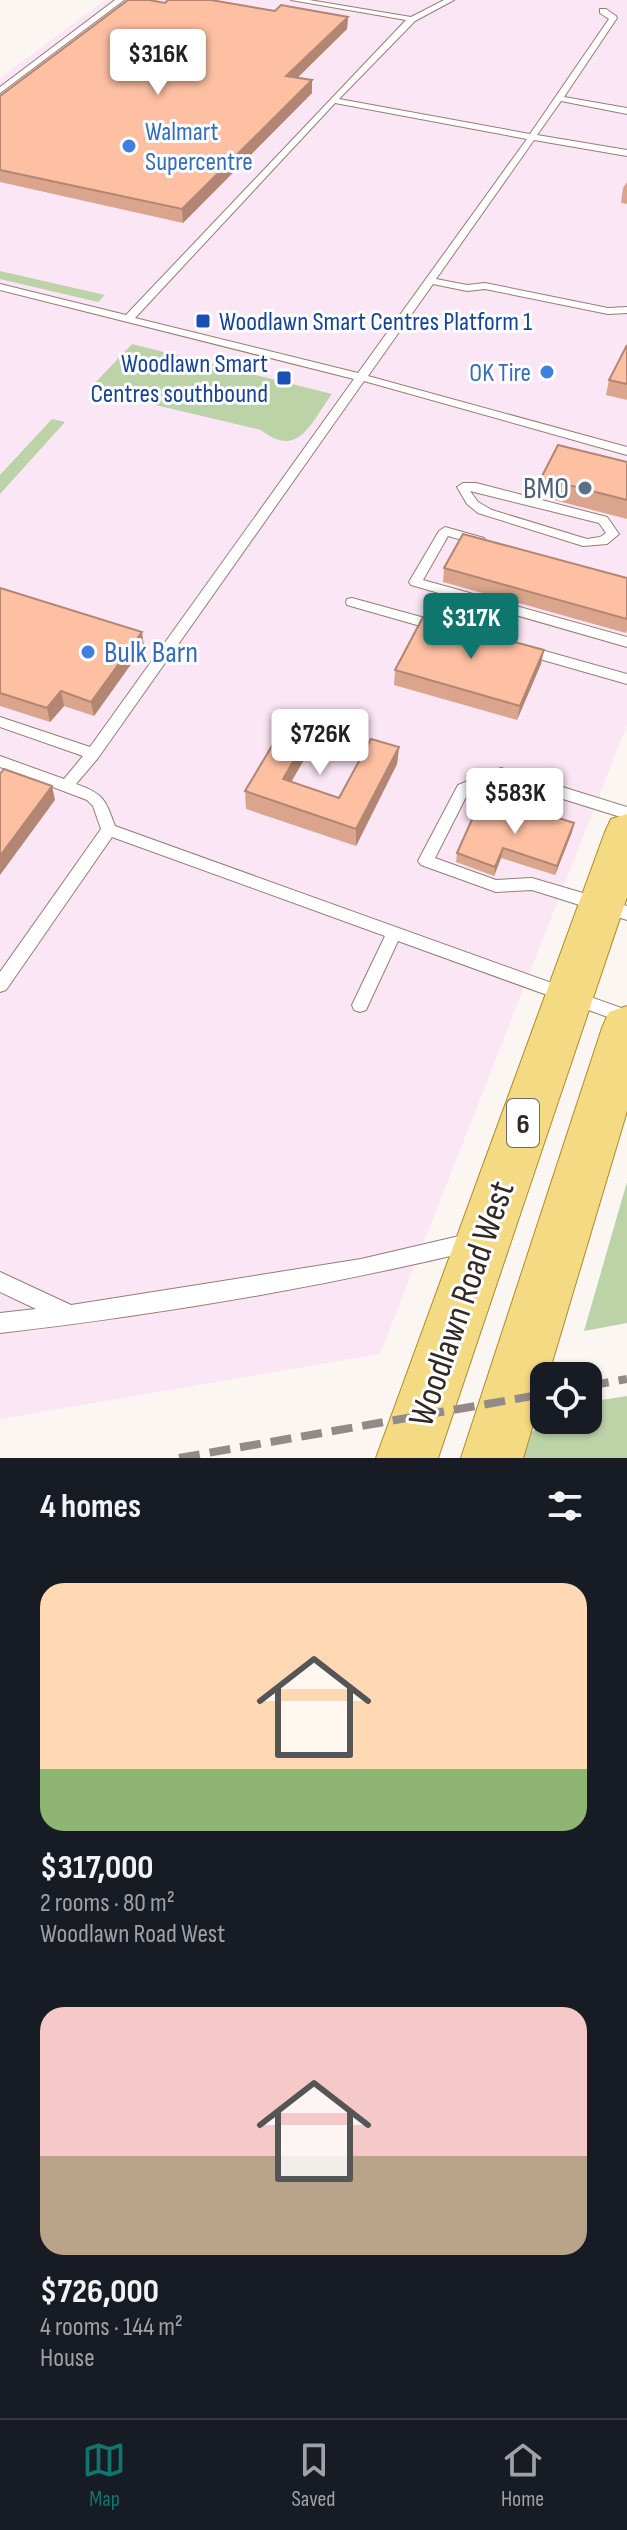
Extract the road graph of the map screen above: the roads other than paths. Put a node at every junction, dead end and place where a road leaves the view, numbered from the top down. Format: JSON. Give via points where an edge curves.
{"nodes":[{"id":1,"x":120,"y":0,"type":"edge"},
{"id":2,"x":295,"y":0,"type":"edge"},
{"id":3,"x":352,"y":0,"type":"edge"},
{"id":4,"x":450,"y":0,"type":"edge"},
{"id":5,"x":344,"y":8,"type":"junction"},
{"id":6,"x":603,"y":11,"type":"dead end"},
{"id":7,"x":412,"y":19,"type":"junction"},
{"id":8,"x":0,"y":91,"type":"edge"},
{"id":9,"x":557,"y":98,"type":"junction"},
{"id":10,"x":333,"y":100,"type":"junction"},
{"id":11,"x":627,"y":111,"type":"edge"},
{"id":12,"x":532,"y":137,"type":"junction"},
{"id":13,"x":627,"y":153,"type":"edge"},
{"id":14,"x":429,"y":280,"type":"junction"},
{"id":15,"x":0,"y":287,"type":"edge"},
{"id":16,"x":627,"y":310,"type":"edge"},
{"id":17,"x":128,"y":319,"type":"junction"},
{"id":18,"x":360,"y":377,"type":"junction"},
{"id":19,"x":627,"y":451,"type":"edge"},
{"id":20,"x":463,"y":487,"type":"joint"},
{"id":21,"x":490,"y":544,"type":"edge"},
{"id":22,"x":352,"y":602,"type":"dead end"},
{"id":23,"x":454,"y":631,"type":"edge"},
{"id":24,"x":627,"y":642,"type":"edge"},
{"id":25,"x":513,"y":647,"type":"edge"},
{"id":26,"x":627,"y":679,"type":"edge"},
{"id":27,"x":0,"y":722,"type":"edge"},
{"id":28,"x":93,"y":754,"type":"junction"},
{"id":29,"x":0,"y":761,"type":"edge"},
{"id":30,"x":68,"y":784,"type":"junction"},
{"id":31,"x":627,"y":813,"type":"edge"},
{"id":32,"x":109,"y":830,"type":"junction"},
{"id":33,"x":627,"y":832,"type":"edge"},
{"id":34,"x":614,"y":909,"type":"edge"},
{"id":35,"x":394,"y":933,"type":"junction"},
{"id":36,"x":0,"y":985,"type":"edge"},
{"id":37,"x":567,"y":995,"type":"junction"},
{"id":38,"x":360,"y":1005,"type":"dead end"},
{"id":39,"x":627,"y":1017,"type":"edge"},
{"id":40,"x":627,"y":1028,"type":"edge"},
{"id":41,"x":481,"y":1241,"type":"junction"},
{"id":42,"x":0,"y":1282,"type":"edge"},
{"id":43,"x":70,"y":1315,"type":"junction"},
{"id":44,"x":0,"y":1323,"type":"edge"},
{"id":45,"x":407,"y":1458,"type":"edge"},
{"id":46,"x":492,"y":1458,"type":"edge"}],
"edges":[{"from":1,"to":8,"type":"lane"},
{"from":2,"to":5,"type":"lane"},
{"from":3,"to":5,"type":"lane"},
{"from":4,"to":7,"type":"lane"},
{"from":5,"to":7,"type":"lane"},
{"from":6,"to":9,"type":"lane","via":[[613,18]]},
{"from":7,"to":10,"type":"lane"},
{"from":9,"to":11,"type":"lane"},
{"from":9,"to":12,"type":"lane"},
{"from":10,"to":12,"type":"lane"},
{"from":10,"to":17,"type":"lane"},
{"from":12,"to":13,"type":"lane"},
{"from":12,"to":14,"type":"lane"},
{"from":14,"to":16,"type":"lane"},
{"from":14,"to":18,"type":"lane"},
{"from":15,"to":17,"type":"lane"},
{"from":17,"to":18,"type":"lane"},
{"from":18,"to":19,"type":"lane"},
{"from":18,"to":28,"type":"lane"},
{"from":20,"to":20,"type":"lane","via":[[603,520],[613,534],[587,543],[480,511]]},
{"from":21,"to":24,"type":"lane","via":[[445,531],[415,582]]},
{"from":22,"to":23,"type":"lane"},
{"from":25,"to":26,"type":"lane"},
{"from":27,"to":28,"type":"lane"},
{"from":28,"to":30,"type":"lane"},
{"from":29,"to":30,"type":"lane"},
{"from":30,"to":32,"type":"lane","via":[[99,803]]},
{"from":31,"to":34,"type":"lane","via":[[501,774],[463,789],[426,861],[496,886],[532,884]]},
{"from":32,"to":35,"type":"lane"},
{"from":32,"to":36,"type":"lane"},
{"from":33,"to":34,"type":"main road","name":"Woodlawn Road West","number":"6"},
{"from":34,"to":37,"type":"main road","name":"Woodlawn Road West","number":"6"},
{"from":35,"to":37,"type":"lane"},
{"from":35,"to":38,"type":"lane"},
{"from":37,"to":39,"type":"lane"},
{"from":37,"to":41,"type":"main road","name":"Woodlawn Road West","number":"6"},
{"from":40,"to":46,"type":"main road"},
{"from":41,"to":43,"type":"lane","via":[[336,1272]]},
{"from":41,"to":45,"type":"main road","name":"Woodlawn Road West","number":"6"},
{"from":42,"to":43,"type":"lane"},
{"from":43,"to":44,"type":"lane"}]}
